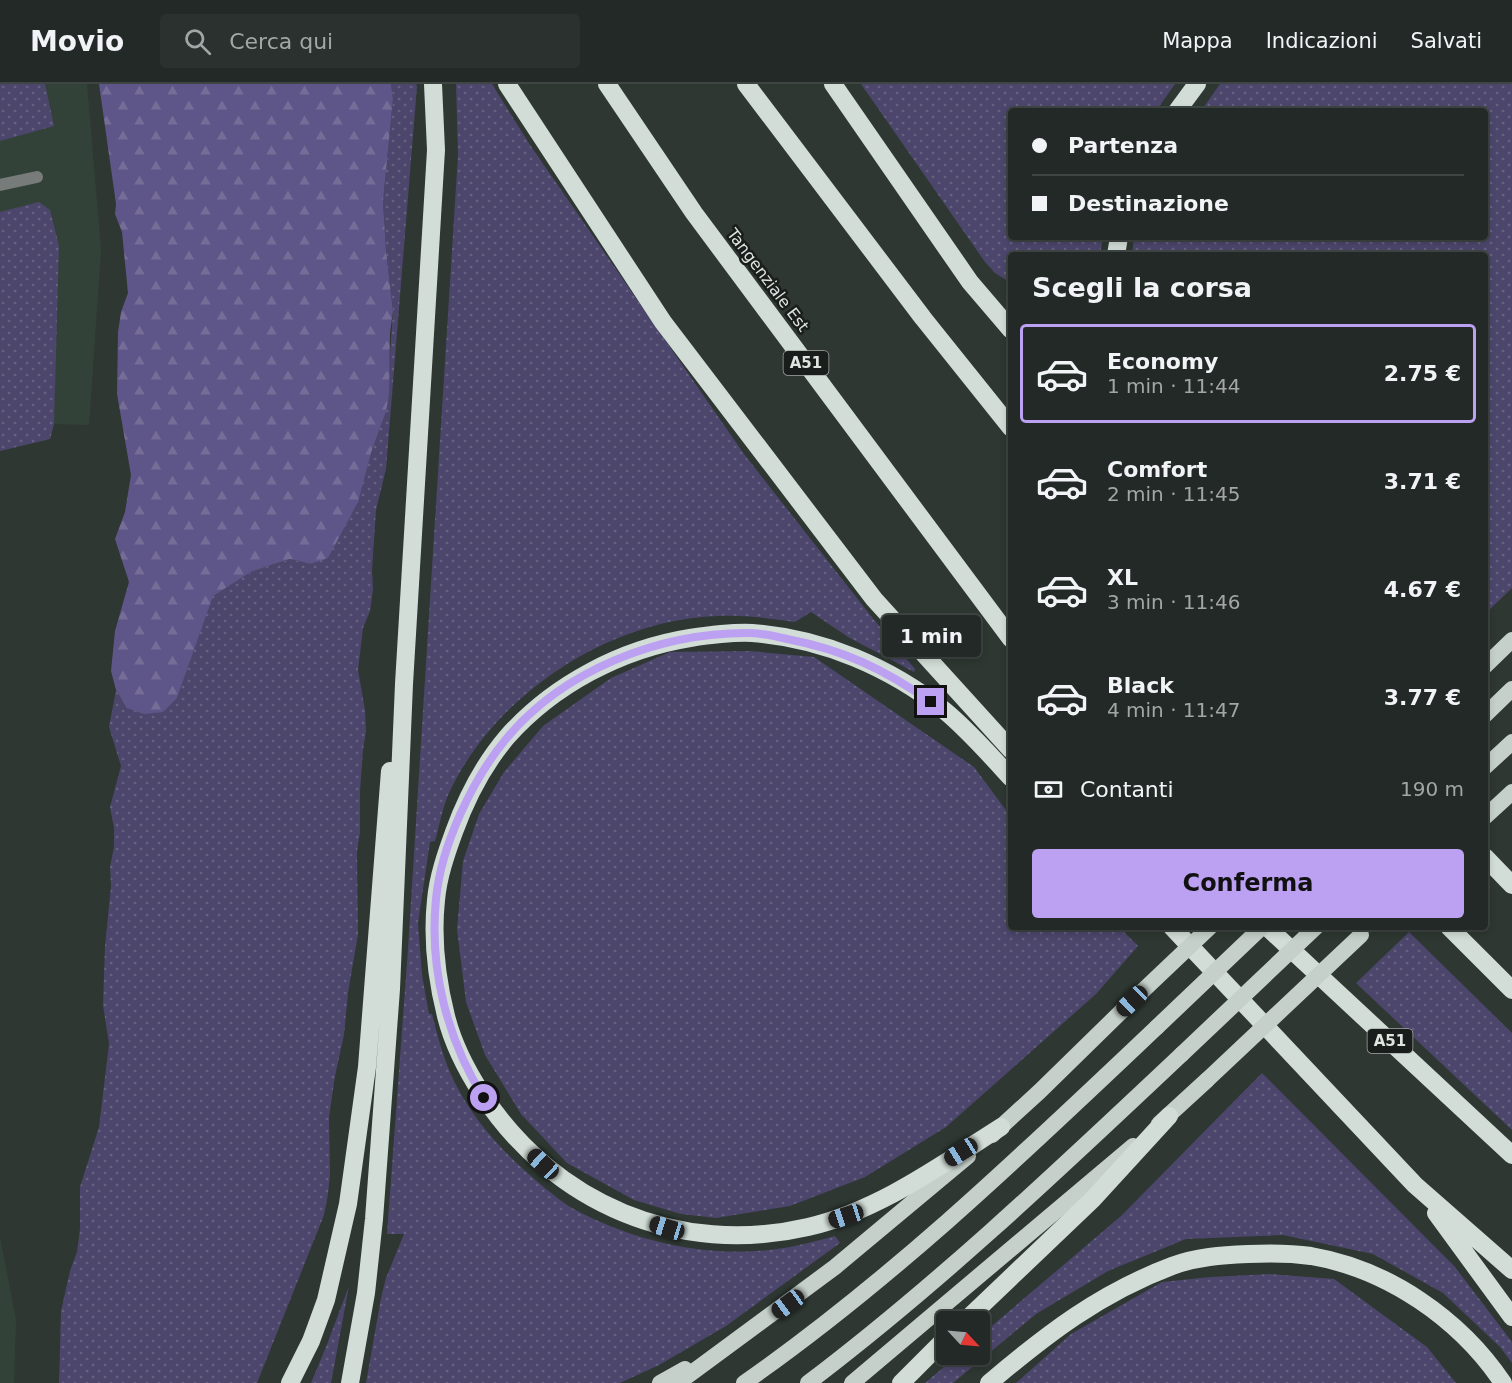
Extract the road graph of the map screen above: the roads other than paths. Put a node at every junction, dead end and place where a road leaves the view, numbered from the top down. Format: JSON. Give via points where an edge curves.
{"nodes":[{"id":1,"x":433,"y":84,"type":"edge"},
{"id":2,"x":507,"y":84,"type":"edge"},
{"id":3,"x":607,"y":84,"type":"edge"},
{"id":4,"x":746,"y":84,"type":"edge"},
{"id":5,"x":833,"y":84,"type":"edge"},
{"id":6,"x":1197,"y":84,"type":"edge"},
{"id":7,"x":1179,"y":108,"type":"edge"},
{"id":8,"x":37,"y":177,"type":"dead end"},
{"id":9,"x":0,"y":185,"type":"edge"},
{"id":10,"x":1008,"y":326,"type":"edge"},
{"id":11,"x":1008,"y":424,"type":"edge"},
{"id":12,"x":1008,"y":635,"type":"edge"},
{"id":13,"x":1512,"y":640,"type":"edge"},
{"id":14,"x":1488,"y":663,"type":"edge"},
{"id":15,"x":404,"y":684,"type":"junction"},
{"id":16,"x":1512,"y":689,"type":"edge"},
{"id":17,"x":1488,"y":712,"type":"edge"},
{"id":18,"x":1512,"y":742,"type":"edge"},
{"id":19,"x":1008,"y":747,"type":"edge"},
{"id":20,"x":1489,"y":763,"type":"edge"},
{"id":21,"x":1008,"y":775,"type":"edge"},
{"id":22,"x":1512,"y":792,"type":"edge"},
{"id":23,"x":1488,"y":814,"type":"edge"},
{"id":24,"x":1488,"y":860,"type":"edge"},
{"id":25,"x":1512,"y":885,"type":"edge"},
{"id":26,"x":1175,"y":930,"type":"edge"},
{"id":27,"x":1207,"y":930,"type":"edge"},
{"id":28,"x":1259,"y":930,"type":"edge"},
{"id":29,"x":1270,"y":930,"type":"edge"},
{"id":30,"x":1313,"y":930,"type":"edge"},
{"id":31,"x":1367,"y":930,"type":"edge"},
{"id":32,"x":1452,"y":930,"type":"edge"},
{"id":33,"x":1512,"y":990,"type":"edge"},
{"id":34,"x":1169,"y":1116,"type":"junction"},
{"id":35,"x":1001,"y":1127,"type":"junction"},
{"id":36,"x":1512,"y":1155,"type":"edge"},
{"id":37,"x":1415,"y":1185,"type":"junction"},
{"id":38,"x":1512,"y":1270,"type":"edge"},
{"id":39,"x":976,"y":1311,"type":"edge"},
{"id":40,"x":1512,"y":1317,"type":"edge"},
{"id":41,"x":746,"y":1334,"type":"junction"},
{"id":42,"x":936,"y":1348,"type":"edge"},
{"id":43,"x":290,"y":1383,"type":"edge"},
{"id":44,"x":350,"y":1383,"type":"edge"},
{"id":45,"x":660,"y":1383,"type":"edge"},
{"id":46,"x":678,"y":1383,"type":"edge"},
{"id":47,"x":744,"y":1383,"type":"edge"},
{"id":48,"x":808,"y":1383,"type":"edge"},
{"id":49,"x":852,"y":1383,"type":"edge"},
{"id":50,"x":901,"y":1383,"type":"edge"},
{"id":51,"x":989,"y":1383,"type":"edge"},
{"id":52,"x":1503,"y":1383,"type":"edge"}],
"edges":[{"from":1,"to":15,"type":"highway","via":[[436,150]]},
{"from":2,"to":19,"type":"highway","via":[[663,322],[874,599]]},
{"from":3,"to":12,"type":"highway","name":"Tangenziale Est","number":"A51","via":[[694,213]]},
{"from":4,"to":11,"type":"highway","via":[[922,318]]},
{"from":5,"to":10,"type":"highway","via":[[970,282]]},
{"from":6,"to":7,"type":"highway"},
{"from":8,"to":9,"type":"lane"},
{"from":13,"to":14,"type":"highway"},
{"from":15,"to":43,"type":"highway","via":[[386,802],[367,1067],[348,1204],[326,1300]]},
{"from":15,"to":44,"type":"highway","via":[[391,989],[375,1208],[366,1293]]},
{"from":16,"to":17,"type":"highway"},
{"from":18,"to":20,"type":"highway"},
{"from":21,"to":35,"type":"highway","via":[[943,709],[854,657],[808,643],[749,633],[656,645],[560,690],[506,739],[461,813],[445,856],[436,898],[435,937],[447,1019],[458,1050],[494,1112],[543,1164],[573,1187],[625,1214],[702,1234],[741,1236],[812,1227],[846,1216],[921,1178]]},
{"from":22,"to":23,"type":"highway"},
{"from":24,"to":25,"type":"highway"},
{"from":26,"to":37,"type":"highway"},
{"from":27,"to":35,"type":"highway","bridge":true},
{"from":28,"to":47,"type":"highway","bridge":true,"via":[[941,1227],[816,1330]]},
{"from":29,"to":36,"type":"highway","number":"A51"},
{"from":30,"to":48,"type":"highway","bridge":true,"via":[[1087,1143],[922,1290]]},
{"from":31,"to":34,"type":"highway","bridge":true},
{"from":32,"to":33,"type":"highway"},
{"from":34,"to":39,"type":"highway","via":[[1093,1199]]},
{"from":34,"to":49,"type":"highway"},
{"from":35,"to":41,"type":"highway","via":[[843,1261]]},
{"from":37,"to":38,"type":"highway"},
{"from":37,"to":40,"type":"highway"},
{"from":41,"to":45,"type":"highway"},
{"from":41,"to":46,"type":"highway"},
{"from":42,"to":50,"type":"highway"},
{"from":51,"to":52,"type":"highway","via":[[1070,1318],[1139,1280],[1206,1257],[1277,1253],[1342,1263],[1401,1289],[1456,1329]]}]}
